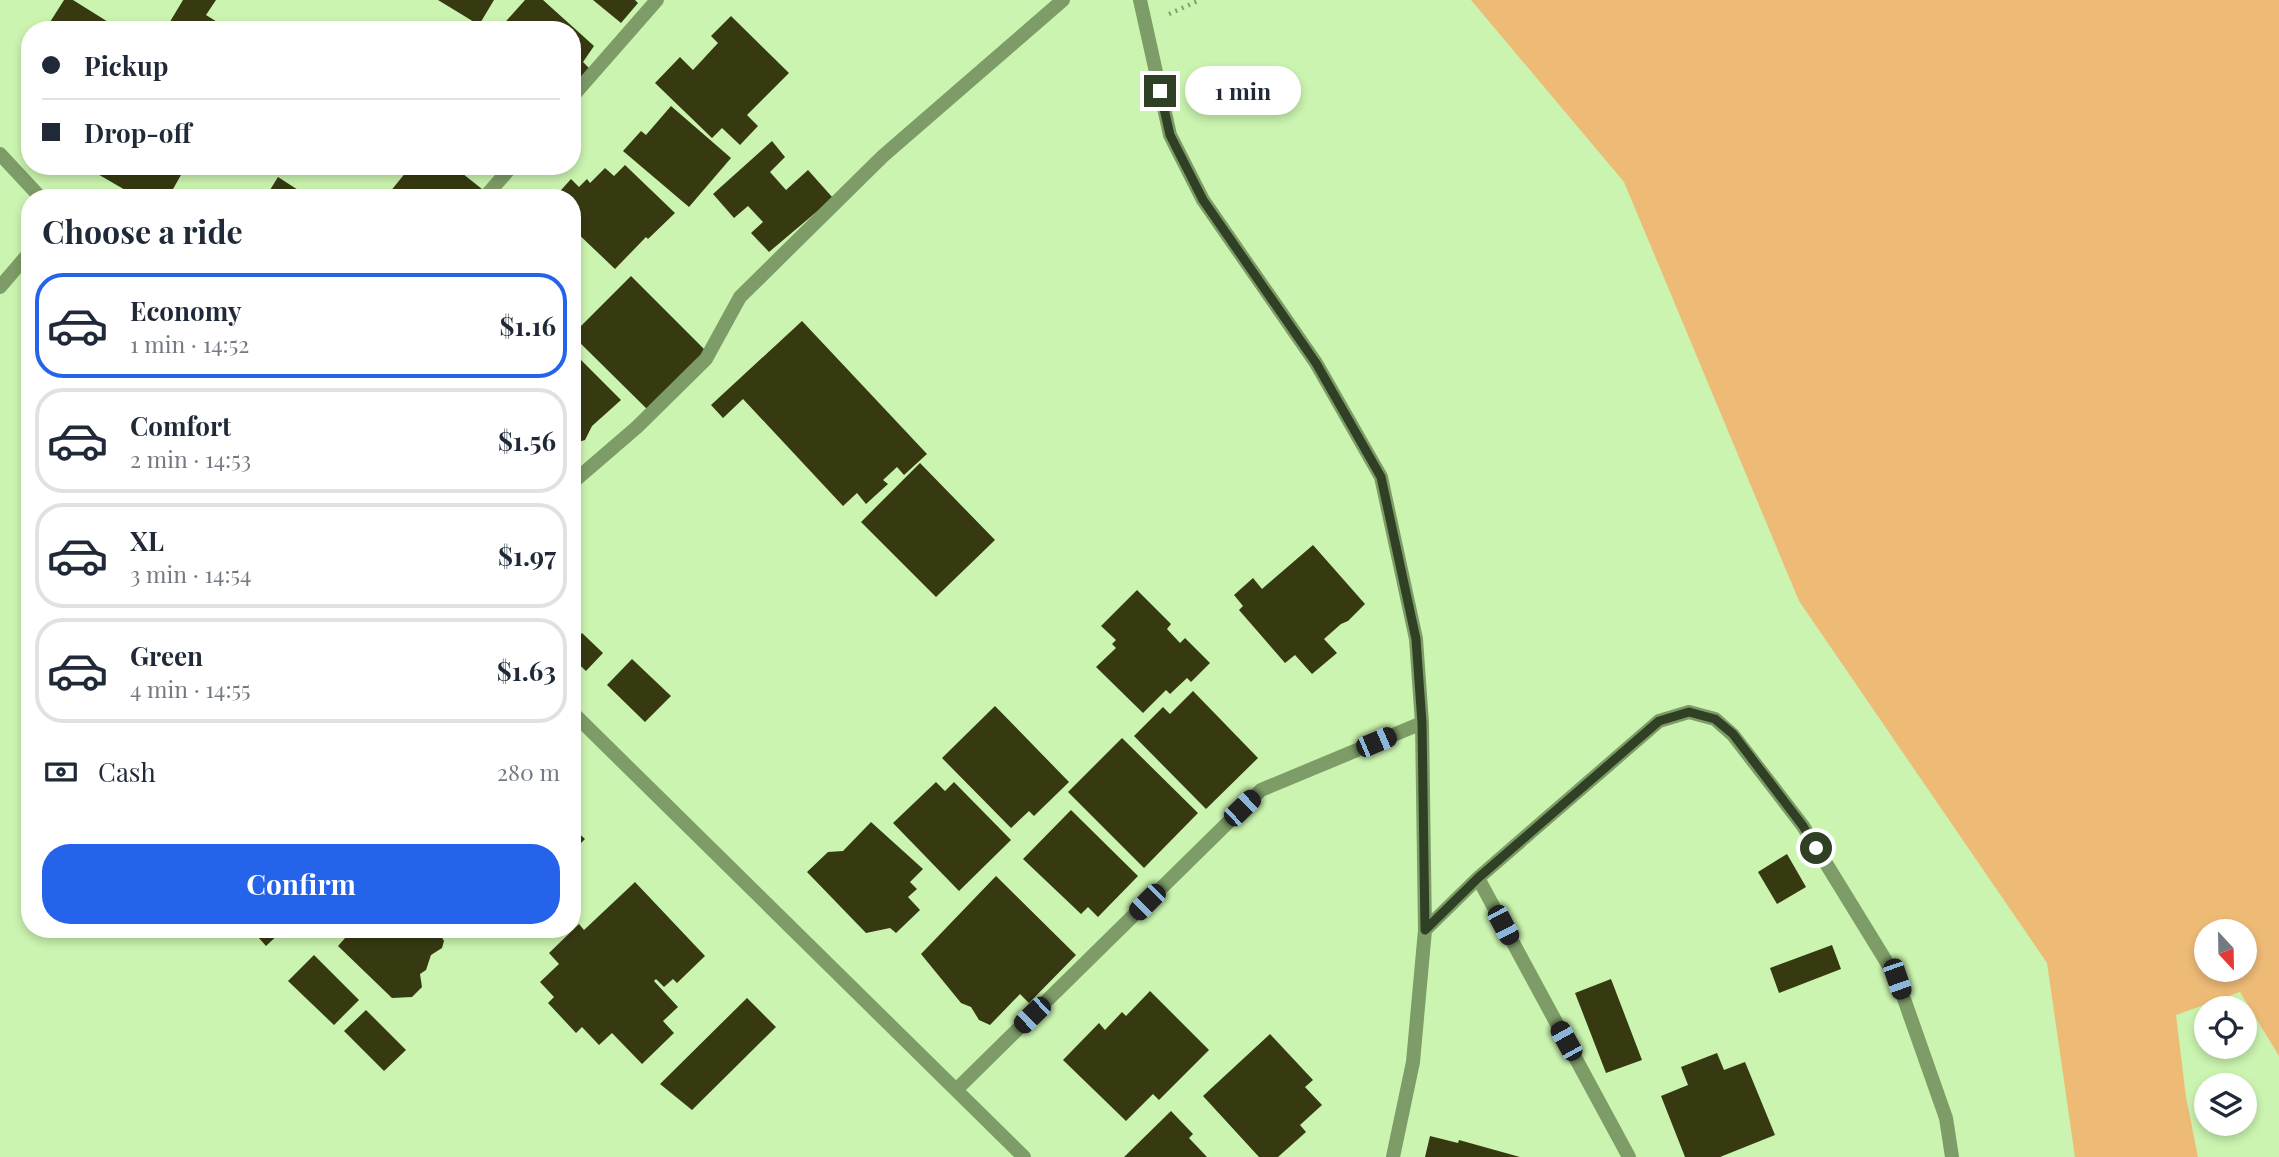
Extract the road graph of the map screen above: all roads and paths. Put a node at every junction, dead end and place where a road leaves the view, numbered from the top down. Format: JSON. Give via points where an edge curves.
{"nodes":[{"id":1,"x":657,"y":0,"type":"edge"},
{"id":2,"x":1063,"y":0,"type":"edge"},
{"id":3,"x":1140,"y":0,"type":"edge"},
{"id":4,"x":1200,"y":0,"type":"edge"},
{"id":5,"x":1145,"y":26,"type":"junction"},
{"id":6,"x":581,"y":87,"type":"edge"},
{"id":7,"x":0,"y":154,"type":"edge"},
{"id":8,"x":504,"y":175,"type":"edge"},
{"id":9,"x":33,"y":189,"type":"edge"},
{"id":10,"x":493,"y":189,"type":"edge"},
{"id":11,"x":21,"y":262,"type":"edge"},
{"id":12,"x":0,"y":287,"type":"edge"},
{"id":13,"x":581,"y":475,"type":"edge"},
{"id":14,"x":581,"y":721,"type":"edge"},
{"id":15,"x":1422,"y":723,"type":"junction"},
{"id":16,"x":1478,"y":878,"type":"junction"},
{"id":17,"x":1425,"y":930,"type":"junction"},
{"id":18,"x":956,"y":1090,"type":"junction"},
{"id":19,"x":1024,"y":1157,"type":"edge"},
{"id":20,"x":1393,"y":1157,"type":"edge"},
{"id":21,"x":1629,"y":1157,"type":"edge"},
{"id":22,"x":1952,"y":1157,"type":"edge"}],
"edges":[{"from":1,"to":6,"type":"street"},
{"from":2,"to":13,"type":"street","via":[[874,165],[740,297],[706,359]]},
{"from":3,"to":5,"type":"street"},
{"from":4,"to":5,"type":"path"},
{"from":5,"to":15,"type":"street","via":[[1170,135],[1203,200],[1316,363],[1381,477],[1416,639]]},
{"from":7,"to":9,"type":"street"},
{"from":8,"to":10,"type":"street"},
{"from":11,"to":12,"type":"street"},
{"from":14,"to":18,"type":"street"},
{"from":15,"to":17,"type":"street"},
{"from":15,"to":18,"type":"street","via":[[1261,790]]},
{"from":16,"to":17,"type":"street"},
{"from":16,"to":21,"type":"street"},
{"from":16,"to":22,"type":"street","via":[[1659,721],[1689,712],[1715,719],[1733,734],[1803,826],[1897,979],[1946,1118]]},
{"from":17,"to":20,"type":"street","via":[[1413,1062]]},
{"from":18,"to":19,"type":"street"}]}
